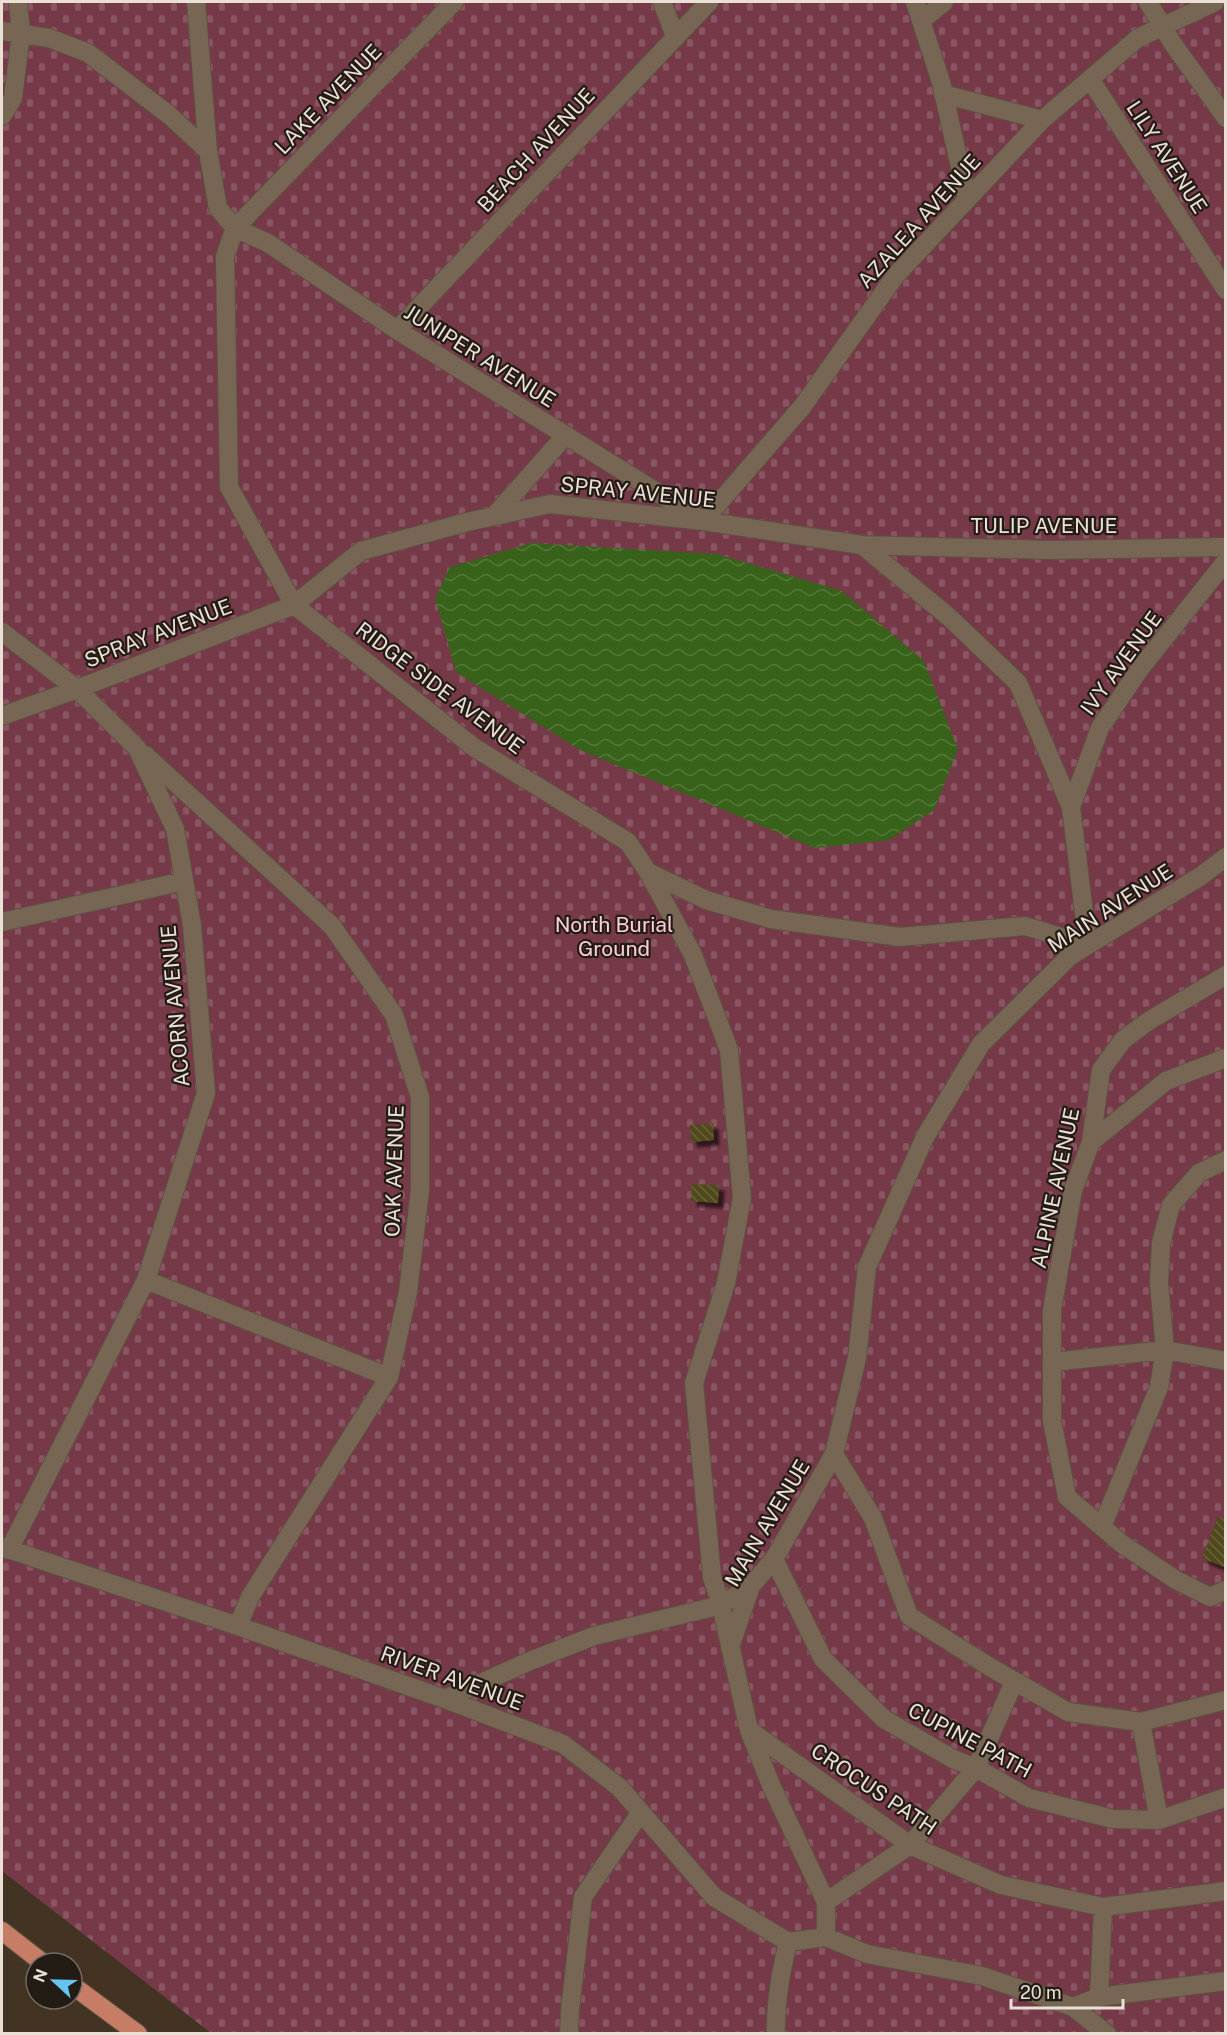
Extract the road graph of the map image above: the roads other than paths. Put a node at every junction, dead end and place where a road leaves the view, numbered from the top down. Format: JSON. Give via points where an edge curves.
{"nodes":[{"id":1,"x":18,"y":2,"type":"edge"},
{"id":2,"x":196,"y":2,"type":"edge"},
{"id":3,"x":454,"y":2,"type":"edge"},
{"id":4,"x":662,"y":2,"type":"edge"},
{"id":5,"x":710,"y":2,"type":"edge"},
{"id":6,"x":915,"y":2,"type":"edge"},
{"id":7,"x":944,"y":2,"type":"edge"},
{"id":8,"x":1148,"y":2,"type":"edge"},
{"id":9,"x":1215,"y":2,"type":"edge"},
{"id":10,"x":921,"y":21,"type":"junction"},
{"id":11,"x":1162,"y":26,"type":"junction"},
{"id":12,"x":2,"y":31,"type":"edge"},
{"id":13,"x":21,"y":33,"type":"junction"},
{"id":14,"x":675,"y":36,"type":"junction"},
{"id":15,"x":1090,"y":79,"type":"junction"},
{"id":16,"x":943,"y":94,"type":"junction"},
{"id":17,"x":2,"y":116,"type":"edge"},
{"id":18,"x":1226,"y":118,"type":"edge"},
{"id":19,"x":1042,"y":120,"type":"junction"},
{"id":20,"x":208,"y":151,"type":"junction"},
{"id":21,"x":968,"y":198,"type":"junction"},
{"id":22,"x":235,"y":228,"type":"junction"},
{"id":23,"x":1226,"y":290,"type":"edge"},
{"id":24,"x":397,"y":330,"type":"junction"},
{"id":25,"x":565,"y":436,"type":"junction"},
{"id":26,"x":495,"y":516,"type":"junction"},
{"id":27,"x":703,"y":521,"type":"junction"},
{"id":28,"x":862,"y":545,"type":"junction"},
{"id":29,"x":1226,"y":547,"type":"edge"},
{"id":30,"x":1226,"y":561,"type":"edge"},
{"id":31,"x":294,"y":605,"type":"junction"},
{"id":32,"x":2,"y":632,"type":"edge"},
{"id":33,"x":77,"y":689,"type":"junction"},
{"id":34,"x":2,"y":716,"type":"edge"},
{"id":35,"x":137,"y":748,"type":"junction"},
{"id":36,"x":1071,"y":807,"type":"junction"},
{"id":37,"x":1226,"y":856,"type":"edge"},
{"id":38,"x":648,"y":872,"type":"junction"},
{"id":39,"x":184,"y":881,"type":"junction"},
{"id":40,"x":2,"y":922,"type":"edge"},
{"id":41,"x":1088,"y":945,"type":"junction"},
{"id":42,"x":1226,"y":975,"type":"edge"},
{"id":43,"x":1226,"y":1058,"type":"edge"},
{"id":44,"x":1091,"y":1142,"type":"junction"},
{"id":45,"x":1226,"y":1160,"type":"edge"},
{"id":46,"x":146,"y":1280,"type":"junction"},
{"id":47,"x":1165,"y":1350,"type":"junction"},
{"id":48,"x":1226,"y":1361,"type":"edge"},
{"id":49,"x":1052,"y":1362,"type":"junction"},
{"id":50,"x":388,"y":1377,"type":"junction"},
{"id":51,"x":834,"y":1454,"type":"junction"},
{"id":52,"x":1102,"y":1527,"type":"junction"},
{"id":53,"x":5,"y":1549,"type":"edge"},
{"id":54,"x":774,"y":1559,"type":"junction"},
{"id":55,"x":751,"y":1586,"type":"junction"},
{"id":56,"x":1226,"y":1590,"type":"edge"},
{"id":57,"x":721,"y":1605,"type":"junction"},
{"id":58,"x":238,"y":1626,"type":"junction"},
{"id":59,"x":730,"y":1649,"type":"junction"},
{"id":60,"x":1014,"y":1682,"type":"junction"},
{"id":61,"x":445,"y":1699,"type":"junction"},
{"id":62,"x":1226,"y":1700,"type":"edge"},
{"id":63,"x":1141,"y":1722,"type":"junction"},
{"id":64,"x":749,"y":1730,"type":"junction"},
{"id":65,"x":976,"y":1768,"type":"junction"},
{"id":66,"x":1226,"y":1797,"type":"edge"},
{"id":67,"x":641,"y":1812,"type":"junction"},
{"id":68,"x":1159,"y":1820,"type":"junction"},
{"id":69,"x":910,"y":1845,"type":"junction"},
{"id":70,"x":1226,"y":1891,"type":"edge"},
{"id":71,"x":826,"y":1902,"type":"junction"},
{"id":72,"x":1102,"y":1907,"type":"junction"},
{"id":73,"x":2,"y":1931,"type":"edge"},
{"id":74,"x":826,"y":1937,"type":"junction"},
{"id":75,"x":788,"y":1942,"type":"junction"},
{"id":76,"x":28,"y":1951,"type":"edge"},
{"id":77,"x":1226,"y":1981,"type":"edge"},
{"id":78,"x":84,"y":1994,"type":"edge"},
{"id":79,"x":1098,"y":1997,"type":"junction"},
{"id":80,"x":1073,"y":2007,"type":"junction"},
{"id":81,"x":138,"y":2034,"type":"edge"},
{"id":82,"x":570,"y":2034,"type":"edge"},
{"id":83,"x":776,"y":2034,"type":"edge"},
{"id":84,"x":1107,"y":2034,"type":"edge"}],
"edges":[{"from":1,"to":13,"type":"lane"},
{"from":2,"to":20,"type":"lane"},
{"from":3,"to":22,"type":"lane","name":"LAKE AVENUE"},
{"from":4,"to":14,"type":"lane"},
{"from":5,"to":14,"type":"lane","name":"BEACH AVENUE"},
{"from":6,"to":10,"type":"lane"},
{"from":7,"to":10,"type":"lane"},
{"from":8,"to":11,"type":"lane"},
{"from":9,"to":11,"type":"lane","name":"AZALEA AVENUE"},
{"from":10,"to":16,"type":"lane"},
{"from":11,"to":15,"type":"lane","name":"AZALEA AVENUE","via":[[1138,38]]},
{"from":11,"to":18,"type":"lane"},
{"from":12,"to":13,"type":"lane"},
{"from":13,"to":17,"type":"lane","via":[[13,98]]},
{"from":13,"to":20,"type":"lane","via":[[49,38],[88,53],[169,115]]},
{"from":14,"to":24,"type":"lane","name":"BEACH AVENUE"},
{"from":15,"to":19,"type":"lane","name":"AZALEA AVENUE"},
{"from":15,"to":23,"type":"lane","name":"LILY AVENUE"},
{"from":16,"to":19,"type":"lane"},
{"from":16,"to":21,"type":"lane"},
{"from":19,"to":21,"type":"lane","name":"AZALEA AVENUE"},
{"from":20,"to":22,"type":"lane","via":[[218,208]]},
{"from":21,"to":27,"type":"lane","name":"AZALEA AVENUE","via":[[896,275],[802,407]]},
{"from":22,"to":24,"type":"lane","name":"JUNIPER AVENUE","via":[[268,243]]},
{"from":22,"to":31,"type":"lane","name":"RIDGE SIDE AVENUE","via":[[225,257],[229,487]]},
{"from":24,"to":25,"type":"lane","name":"JUNIPER AVENUE"},
{"from":25,"to":26,"type":"lane"},
{"from":25,"to":27,"type":"lane","name":"JUNIPER AVENUE"},
{"from":26,"to":27,"type":"lane","name":"SPRAY AVENUE","via":[[550,504]]},
{"from":26,"to":31,"type":"lane","name":"SPRAY AVENUE","via":[[361,551]]},
{"from":27,"to":28,"type":"lane","name":"SPRAY AVENUE"},
{"from":28,"to":29,"type":"lane","name":"TULIP AVENUE","via":[[1050,550]]},
{"from":28,"to":36,"type":"lane","via":[[950,618],[1018,683]]},
{"from":30,"to":36,"type":"lane","name":"IVY AVENUE","via":[[1139,670],[1100,728]]},
{"from":31,"to":33,"type":"lane","name":"SPRAY AVENUE"},
{"from":31,"to":38,"type":"lane","name":"RIDGE SIDE AVENUE","via":[[475,748],[628,842]]},
{"from":32,"to":33,"type":"lane","name":"ACORN AVENUE"},
{"from":33,"to":34,"type":"lane","name":"SPRAY AVENUE"},
{"from":33,"to":35,"type":"lane","name":"ACORN AVENUE"},
{"from":35,"to":39,"type":"lane","name":"ACORN AVENUE","via":[[175,829]]},
{"from":35,"to":50,"type":"lane","name":"OAK AVENUE","via":[[332,926],[394,1015],[420,1097],[420,1190],[408,1292]]},
{"from":36,"to":41,"type":"lane","name":"IVY AVENUE"},
{"from":37,"to":41,"type":"lane","name":"MAIN AVENUE","via":[[1201,876]]},
{"from":38,"to":41,"type":"lane","via":[[706,900],[771,919],[900,937],[1025,926]]},
{"from":38,"to":57,"type":"lane","name":"RIDGE SIDE AVENUE","via":[[693,955],[729,1050],[742,1198],[726,1283],[693,1383],[712,1577]]},
{"from":39,"to":40,"type":"lane"},
{"from":39,"to":46,"type":"lane","name":"ACORN AVENUE","via":[[192,925],[206,1093]]},
{"from":41,"to":51,"type":"lane","name":"MAIN AVENUE","via":[[1070,956],[981,1044],[925,1137],[867,1268],[857,1358]]},
{"from":42,"to":44,"type":"lane","name":"ALPINE AVENUE","via":[[1123,1040],[1101,1070]]},
{"from":43,"to":44,"type":"lane","via":[[1166,1081]]},
{"from":44,"to":49,"type":"lane","name":"ALPINE AVENUE","via":[[1073,1190],[1052,1310]]},
{"from":45,"to":47,"type":"lane","via":[[1199,1173],[1171,1204],[1161,1243],[1159,1283]]},
{"from":46,"to":50,"type":"lane"},
{"from":46,"to":53,"type":"lane","name":"ACORN AVENUE"},
{"from":47,"to":48,"type":"lane"},
{"from":47,"to":49,"type":"lane"},
{"from":47,"to":52,"type":"lane","via":[[1159,1387]]},
{"from":49,"to":52,"type":"lane","name":"ALPINE AVENUE","via":[[1052,1421],[1067,1497]]},
{"from":50,"to":58,"type":"lane","name":"OAK AVENUE","via":[[250,1598]]},
{"from":51,"to":54,"type":"lane","name":"MAIN AVENUE"},
{"from":51,"to":60,"type":"lane","via":[[873,1518],[909,1616]]},
{"from":52,"to":56,"type":"lane","name":"ALPINE AVENUE","via":[[1176,1580],[1210,1597]]},
{"from":53,"to":58,"type":"lane","name":"RIVER AVENUE"},
{"from":54,"to":55,"type":"lane","name":"MAIN AVENUE"},
{"from":54,"to":65,"type":"lane","name":"CUPINE PATH","via":[[823,1659],[884,1719]]},
{"from":55,"to":57,"type":"lane"},
{"from":55,"to":59,"type":"lane","name":"MAIN AVENUE"},
{"from":57,"to":59,"type":"lane","name":"RIDGE SIDE AVENUE"},
{"from":57,"to":61,"type":"lane","via":[[594,1636]]},
{"from":58,"to":61,"type":"lane","name":"RIVER AVENUE"},
{"from":59,"to":64,"type":"lane"},
{"from":60,"to":63,"type":"lane","via":[[1068,1712]]},
{"from":60,"to":65,"type":"lane"},
{"from":61,"to":67,"type":"lane","name":"RIVER AVENUE","via":[[563,1744],[620,1788]]},
{"from":62,"to":63,"type":"lane"},
{"from":63,"to":68,"type":"lane"},
{"from":64,"to":69,"type":"lane","name":"CROCUS PATH"},
{"from":64,"to":71,"type":"lane"},
{"from":65,"to":68,"type":"lane","name":"CUPINE PATH","via":[[1029,1798],[1113,1819]]},
{"from":65,"to":69,"type":"lane"},
{"from":66,"to":68,"type":"lane","name":"CUPINE PATH"},
{"from":67,"to":75,"type":"lane","name":"RIVER AVENUE","via":[[714,1897]]},
{"from":67,"to":82,"type":"lane","via":[[583,1897]]},
{"from":69,"to":71,"type":"lane"},
{"from":69,"to":72,"type":"lane","name":"CROCUS PATH","via":[[1001,1885]]},
{"from":70,"to":72,"type":"lane","name":"CROCUS PATH"},
{"from":71,"to":74,"type":"lane"},
{"from":72,"to":79,"type":"lane"},
{"from":73,"to":76,"type":"highway"},
{"from":74,"to":75,"type":"lane"},
{"from":74,"to":80,"type":"lane","via":[[867,1954],[982,1976]]},
{"from":75,"to":83,"type":"lane","via":[[775,2017]]},
{"from":77,"to":79,"type":"lane"},
{"from":78,"to":81,"type":"highway"},
{"from":79,"to":80,"type":"lane"},
{"from":80,"to":84,"type":"lane"}]}
